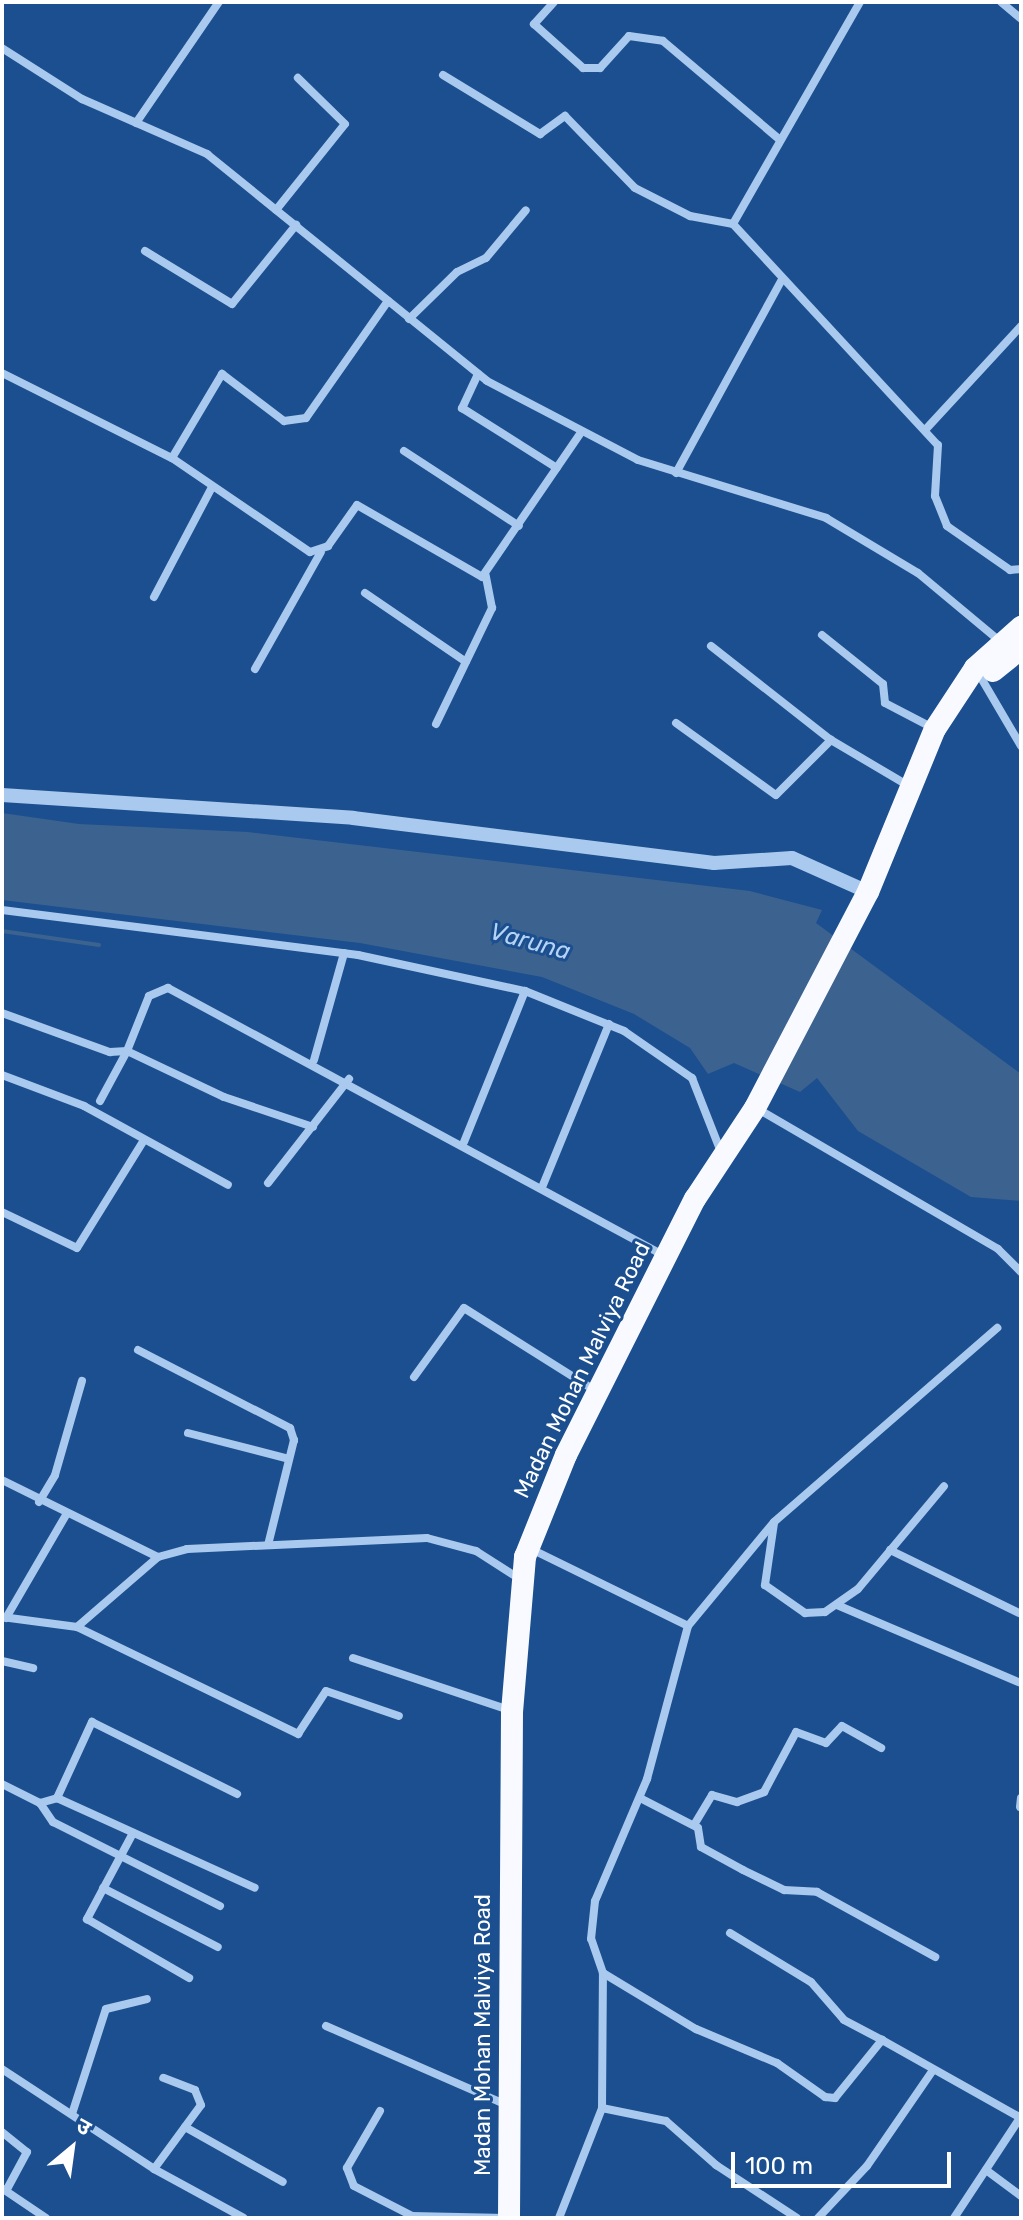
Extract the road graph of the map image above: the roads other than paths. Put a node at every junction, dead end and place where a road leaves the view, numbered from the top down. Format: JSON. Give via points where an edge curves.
{"nodes":[{"id":1,"x":219,"y":2,"type":"edge"},
{"id":2,"x":554,"y":2,"type":"edge"},
{"id":3,"x":860,"y":2,"type":"edge"},
{"id":4,"x":1001,"y":2,"type":"edge"},
{"id":5,"x":1021,"y":19,"type":"edge"},
{"id":6,"x":2,"y":48,"type":"edge"},
{"id":7,"x":443,"y":75,"type":"dead end"},
{"id":8,"x":298,"y":78,"type":"dead end"},
{"id":9,"x":136,"y":123,"type":"junction"},
{"id":10,"x":779,"y":139,"type":"junction"},
{"id":11,"x":276,"y":210,"type":"junction"},
{"id":12,"x":526,"y":210,"type":"dead end"},
{"id":13,"x":733,"y":224,"type":"junction"},
{"id":14,"x":296,"y":225,"type":"junction"},
{"id":15,"x":145,"y":251,"type":"dead end"},
{"id":16,"x":782,"y":279,"type":"junction"},
{"id":17,"x":388,"y":301,"type":"junction"},
{"id":18,"x":409,"y":319,"type":"junction"},
{"id":19,"x":1021,"y":326,"type":"edge"},
{"id":20,"x":2,"y":373,"type":"edge"},
{"id":21,"x":478,"y":374,"type":"junction"},
{"id":22,"x":926,"y":429,"type":"junction"},
{"id":23,"x":580,"y":434,"type":"junction"},
{"id":24,"x":404,"y":451,"type":"dead end"},
{"id":25,"x":172,"y":458,"type":"junction"},
{"id":26,"x":557,"y":468,"type":"junction"},
{"id":27,"x":676,"y":473,"type":"junction"},
{"id":28,"x":212,"y":487,"type":"junction"},
{"id":29,"x":519,"y":526,"type":"junction"},
{"id":30,"x":321,"y":552,"type":"junction"},
{"id":31,"x":1021,"y":569,"type":"edge"},
{"id":32,"x":486,"y":576,"type":"junction"},
{"id":33,"x":365,"y":593,"type":"dead end"},
{"id":34,"x":154,"y":597,"type":"dead end"},
{"id":35,"x":1021,"y":627,"type":"edge"},
{"id":36,"x":822,"y":635,"type":"dead end"},
{"id":37,"x":711,"y":646,"type":"dead end"},
{"id":38,"x":1012,"y":646,"type":"edge"},
{"id":39,"x":466,"y":662,"type":"junction"},
{"id":40,"x":255,"y":669,"type":"dead end"},
{"id":41,"x":979,"y":674,"type":"junction"},
{"id":42,"x":676,"y":723,"type":"dead end"},
{"id":43,"x":436,"y":724,"type":"dead end"},
{"id":44,"x":935,"y":729,"type":"junction"},
{"id":45,"x":831,"y":740,"type":"junction"},
{"id":46,"x":1021,"y":746,"type":"edge"},
{"id":47,"x":907,"y":785,"type":"junction"},
{"id":48,"x":2,"y":795,"type":"edge"},
{"id":49,"x":870,"y":887,"type":"junction"},
{"id":50,"x":2,"y":910,"type":"edge"},
{"id":51,"x":344,"y":953,"type":"junction"},
{"id":52,"x":525,"y":991,"type":"junction"},
{"id":53,"x":2,"y":1013,"type":"edge"},
{"id":54,"x":609,"y":1024,"type":"junction"},
{"id":55,"x":127,"y":1051,"type":"junction"},
{"id":56,"x":314,"y":1060,"type":"junction"},
{"id":57,"x":2,"y":1075,"type":"edge"},
{"id":58,"x":349,"y":1079,"type":"junction"},
{"id":59,"x":100,"y":1101,"type":"dead end"},
{"id":60,"x":755,"y":1108,"type":"junction"},
{"id":61,"x":313,"y":1127,"type":"junction"},
{"id":62,"x":144,"y":1140,"type":"junction"},
{"id":63,"x":464,"y":1142,"type":"junction"},
{"id":64,"x":722,"y":1155,"type":"junction"},
{"id":65,"x":268,"y":1183,"type":"dead end"},
{"id":66,"x":228,"y":1185,"type":"dead end"},
{"id":67,"x":543,"y":1185,"type":"junction"},
{"id":68,"x":2,"y":1212,"type":"edge"},
{"id":69,"x":666,"y":1256,"type":"junction"},
{"id":70,"x":1021,"y":1272,"type":"edge"},
{"id":71,"x":997,"y":1328,"type":"dead end"},
{"id":72,"x":138,"y":1350,"type":"dead end"},
{"id":73,"x":414,"y":1377,"type":"dead end"},
{"id":74,"x":82,"y":1381,"type":"dead end"},
{"id":75,"x":597,"y":1391,"type":"junction"},
{"id":76,"x":188,"y":1433,"type":"dead end"},
{"id":77,"x":289,"y":1459,"type":"junction"},
{"id":78,"x":2,"y":1480,"type":"edge"},
{"id":79,"x":944,"y":1486,"type":"dead end"},
{"id":80,"x":39,"y":1502,"type":"junction"},
{"id":81,"x":67,"y":1513,"type":"junction"},
{"id":82,"x":774,"y":1522,"type":"junction"},
{"id":83,"x":268,"y":1545,"type":"junction"},
{"id":84,"x":529,"y":1547,"type":"junction"},
{"id":85,"x":890,"y":1550,"type":"junction"},
{"id":86,"x":158,"y":1557,"type":"junction"},
{"id":87,"x":521,"y":1580,"type":"junction"},
{"id":88,"x":837,"y":1605,"type":"junction"},
{"id":89,"x":1021,"y":1614,"type":"edge"},
{"id":90,"x":4,"y":1618,"type":"edge"},
{"id":91,"x":688,"y":1626,"type":"junction"},
{"id":92,"x":77,"y":1627,"type":"junction"},
{"id":93,"x":353,"y":1658,"type":"dead end"},
{"id":94,"x":2,"y":1661,"type":"edge"},
{"id":95,"x":33,"y":1668,"type":"dead end"},
{"id":96,"x":1021,"y":1683,"type":"edge"},
{"id":97,"x":512,"y":1712,"type":"junction"},
{"id":98,"x":399,"y":1716,"type":"dead end"},
{"id":99,"x":881,"y":1748,"type":"dead end"},
{"id":100,"x":2,"y":1784,"type":"edge"},
{"id":101,"x":237,"y":1794,"type":"dead end"},
{"id":102,"x":57,"y":1798,"type":"junction"},
{"id":103,"x":640,"y":1798,"type":"junction"},
{"id":104,"x":40,"y":1803,"type":"junction"},
{"id":105,"x":694,"y":1825,"type":"junction"},
{"id":106,"x":133,"y":1833,"type":"junction"},
{"id":107,"x":121,"y":1855,"type":"junction"},
{"id":108,"x":103,"y":1888,"type":"junction"},
{"id":109,"x":255,"y":1888,"type":"dead end"},
{"id":110,"x":220,"y":1906,"type":"dead end"},
{"id":111,"x":730,"y":1933,"type":"dead end"},
{"id":112,"x":218,"y":1947,"type":"dead end"},
{"id":113,"x":935,"y":1957,"type":"dead end"},
{"id":114,"x":603,"y":1973,"type":"junction"},
{"id":115,"x":189,"y":1978,"type":"dead end"},
{"id":116,"x":147,"y":1999,"type":"dead end"},
{"id":117,"x":326,"y":2026,"type":"dead end"},
{"id":118,"x":882,"y":2040,"type":"junction"},
{"id":119,"x":2,"y":2069,"type":"edge"},
{"id":120,"x":933,"y":2070,"type":"junction"},
{"id":121,"x":163,"y":2078,"type":"dead end"},
{"id":122,"x":507,"y":2105,"type":"junction"},
{"id":123,"x":602,"y":2108,"type":"junction"},
{"id":124,"x":380,"y":2111,"type":"dead end"},
{"id":125,"x":72,"y":2114,"type":"junction"},
{"id":126,"x":1021,"y":2118,"type":"edge"},
{"id":127,"x":185,"y":2127,"type":"junction"},
{"id":128,"x":2,"y":2132,"type":"edge"},
{"id":129,"x":154,"y":2169,"type":"junction"},
{"id":130,"x":986,"y":2170,"type":"junction"},
{"id":131,"x":283,"y":2182,"type":"dead end"},
{"id":132,"x":4,"y":2190,"type":"edge"},
{"id":133,"x":1021,"y":2196,"type":"edge"},
{"id":134,"x":46,"y":2218,"type":"edge"},
{"id":135,"x":244,"y":2218,"type":"edge"},
{"id":136,"x":509,"y":2218,"type":"edge"},
{"id":137,"x":559,"y":2218,"type":"edge"},
{"id":138,"x":797,"y":2218,"type":"edge"},
{"id":139,"x":818,"y":2218,"type":"edge"},
{"id":140,"x":954,"y":2218,"type":"edge"}],
"edges":[{"from":1,"to":9,"type":"street"},
{"from":2,"to":10,"type":"street","via":[[534,24],[583,68],[600,68],[629,36],[663,41]]},
{"from":3,"to":10,"type":"street"},
{"from":4,"to":5,"type":"street"},
{"from":6,"to":9,"type":"street","via":[[82,99]]},
{"from":7,"to":13,"type":"street","via":[[540,134],[565,116],[635,188],[690,216]]},
{"from":8,"to":11,"type":"street","via":[[345,124]]},
{"from":9,"to":11,"type":"street","via":[[207,154]]},
{"from":10,"to":13,"type":"street"},
{"from":11,"to":14,"type":"street"},
{"from":12,"to":18,"type":"street","via":[[486,258],[457,272]]},
{"from":13,"to":16,"type":"street"},
{"from":14,"to":15,"type":"street","via":[[232,304]]},
{"from":14,"to":17,"type":"street"},
{"from":16,"to":22,"type":"street"},
{"from":16,"to":27,"type":"street"},
{"from":17,"to":18,"type":"street"},
{"from":17,"to":25,"type":"street","via":[[306,418],[284,421],[222,374]]},
{"from":18,"to":21,"type":"street"},
{"from":19,"to":22,"type":"street"},
{"from":20,"to":25,"type":"street"},
{"from":21,"to":23,"type":"street"},
{"from":21,"to":26,"type":"street","via":[[462,408]]},
{"from":22,"to":31,"type":"street","via":[[940,455],[935,496],[947,526],[1010,570]]},
{"from":23,"to":26,"type":"street"},
{"from":23,"to":27,"type":"street"},
{"from":24,"to":29,"type":"street"},
{"from":25,"to":28,"type":"street"},
{"from":26,"to":29,"type":"street"},
{"from":27,"to":38,"type":"street","via":[[826,518],[908,566]]},
{"from":28,"to":30,"type":"street","via":[[279,536]]},
{"from":28,"to":34,"type":"street"},
{"from":29,"to":32,"type":"street"},
{"from":30,"to":32,"type":"street","via":[[357,505],[444,561]]},
{"from":30,"to":40,"type":"street"},
{"from":32,"to":39,"type":"street","via":[[495,598]]},
{"from":33,"to":39,"type":"street"},
{"from":35,"to":38,"type":"highway","name":"Madan Mohan Malviya Road"},
{"from":36,"to":44,"type":"street","via":[[883,684],[885,703]]},
{"from":37,"to":45,"type":"street"},
{"from":38,"to":41,"type":"highway","name":"Madan Mohan Malviya Road"},
{"from":39,"to":43,"type":"street"},
{"from":41,"to":44,"type":"highway","name":"Madan Mohan Malviya Road"},
{"from":41,"to":46,"type":"street"},
{"from":41,"to":49,"type":"highway","name":"Madan Mohan Malviya Road"},
{"from":42,"to":45,"type":"street","via":[[776,795]]},
{"from":44,"to":47,"type":"highway","name":"Madan Mohan Malviya Road"},
{"from":45,"to":47,"type":"street"},
{"from":47,"to":49,"type":"highway","name":"Madan Mohan Malviya Road"},
{"from":48,"to":49,"type":"street","via":[[384,821],[714,863],[792,858]]},
{"from":49,"to":60,"type":"highway","name":"Madan Mohan Malviya Road"},
{"from":50,"to":51,"type":"street"},
{"from":51,"to":52,"type":"street"},
{"from":51,"to":56,"type":"street"},
{"from":52,"to":54,"type":"street"},
{"from":52,"to":63,"type":"street"},
{"from":53,"to":55,"type":"street","via":[[110,1052]]},
{"from":54,"to":64,"type":"street","via":[[701,1089]]},
{"from":54,"to":67,"type":"street"},
{"from":55,"to":56,"type":"street","via":[[149,996],[168,988]]},
{"from":55,"to":59,"type":"street"},
{"from":55,"to":61,"type":"street","via":[[224,1097]]},
{"from":56,"to":58,"type":"street"},
{"from":57,"to":62,"type":"street","via":[[84,1106]]},
{"from":58,"to":61,"type":"street"},
{"from":58,"to":63,"type":"street"},
{"from":60,"to":64,"type":"highway","name":"Madan Mohan Malviya Road"},
{"from":60,"to":70,"type":"street","via":[[998,1249]]},
{"from":61,"to":65,"type":"street"},
{"from":62,"to":66,"type":"street"},
{"from":62,"to":68,"type":"street","via":[[77,1248]]},
{"from":63,"to":67,"type":"street"},
{"from":64,"to":69,"type":"highway","name":"Madan Mohan Malviya Road"},
{"from":67,"to":69,"type":"street"},
{"from":69,"to":75,"type":"highway","name":"Madan Mohan Malviya Road"},
{"from":71,"to":82,"type":"street"},
{"from":72,"to":77,"type":"street","via":[[283,1423],[294,1440]]},
{"from":73,"to":75,"type":"street","via":[[464,1308]]},
{"from":74,"to":80,"type":"street","via":[[55,1475]]},
{"from":75,"to":84,"type":"highway","name":"Madan Mohan Malviya Road"},
{"from":76,"to":77,"type":"street"},
{"from":77,"to":83,"type":"street"},
{"from":78,"to":80,"type":"street"},
{"from":79,"to":85,"type":"street"},
{"from":80,"to":81,"type":"street"},
{"from":81,"to":86,"type":"street"},
{"from":81,"to":90,"type":"street"},
{"from":82,"to":88,"type":"street","via":[[763,1577],[773,1597],[805,1613]]},
{"from":82,"to":91,"type":"street"},
{"from":83,"to":86,"type":"street"},
{"from":83,"to":87,"type":"street","via":[[453,1541]]},
{"from":84,"to":87,"type":"highway","name":"Madan Mohan Malviya Road"},
{"from":84,"to":91,"type":"street"},
{"from":85,"to":88,"type":"street"},
{"from":85,"to":89,"type":"street"},
{"from":86,"to":92,"type":"street"},
{"from":87,"to":97,"type":"highway","name":"Madan Mohan Malviya Road"},
{"from":88,"to":96,"type":"street"},
{"from":90,"to":92,"type":"street"},
{"from":91,"to":103,"type":"street"},
{"from":92,"to":98,"type":"street","via":[[298,1734],[326,1691]]},
{"from":93,"to":97,"type":"street"},
{"from":94,"to":95,"type":"street"},
{"from":97,"to":122,"type":"highway","name":"Madan Mohan Malviya Road"},
{"from":99,"to":105,"type":"street","via":[[842,1726],[826,1743],[796,1732],[764,1792],[737,1802],[712,1795]]},
{"from":100,"to":104,"type":"street"},
{"from":101,"to":102,"type":"street","via":[[92,1722]]},
{"from":102,"to":104,"type":"street"},
{"from":102,"to":106,"type":"street"},
{"from":103,"to":105,"type":"street"},
{"from":103,"to":114,"type":"street","via":[[595,1901],[591,1939]]},
{"from":104,"to":107,"type":"street","via":[[53,1822]]},
{"from":105,"to":113,"type":"street","via":[[701,1847],[784,1890],[817,1892]]},
{"from":106,"to":107,"type":"street"},
{"from":106,"to":109,"type":"street"},
{"from":107,"to":108,"type":"street"},
{"from":107,"to":110,"type":"street"},
{"from":108,"to":112,"type":"street"},
{"from":108,"to":115,"type":"street","via":[[90,1924]]},
{"from":111,"to":118,"type":"street","via":[[811,1982],[844,2020]]},
{"from":114,"to":118,"type":"street","via":[[830,2098]]},
{"from":114,"to":123,"type":"street"},
{"from":116,"to":125,"type":"street","via":[[114,2003],[101,2016]]},
{"from":117,"to":122,"type":"street"},
{"from":118,"to":120,"type":"street"},
{"from":119,"to":125,"type":"street"},
{"from":120,"to":126,"type":"street"},
{"from":120,"to":139,"type":"street","via":[[867,2166]]},
{"from":121,"to":127,"type":"street","via":[[199,2095],[201,2105]]},
{"from":122,"to":136,"type":"highway","name":"Madan Mohan Malviya Road"},
{"from":123,"to":137,"type":"street"},
{"from":123,"to":138,"type":"street","via":[[666,2121],[716,2165]]},
{"from":124,"to":136,"type":"street","via":[[347,2168],[354,2186],[412,2216]]},
{"from":125,"to":129,"type":"street"},
{"from":126,"to":130,"type":"street"},
{"from":127,"to":129,"type":"street"},
{"from":127,"to":131,"type":"street"},
{"from":128,"to":132,"type":"street","via":[[27,2152]]},
{"from":129,"to":135,"type":"street"},
{"from":130,"to":133,"type":"street"},
{"from":130,"to":140,"type":"street"},
{"from":132,"to":134,"type":"street"}]}
